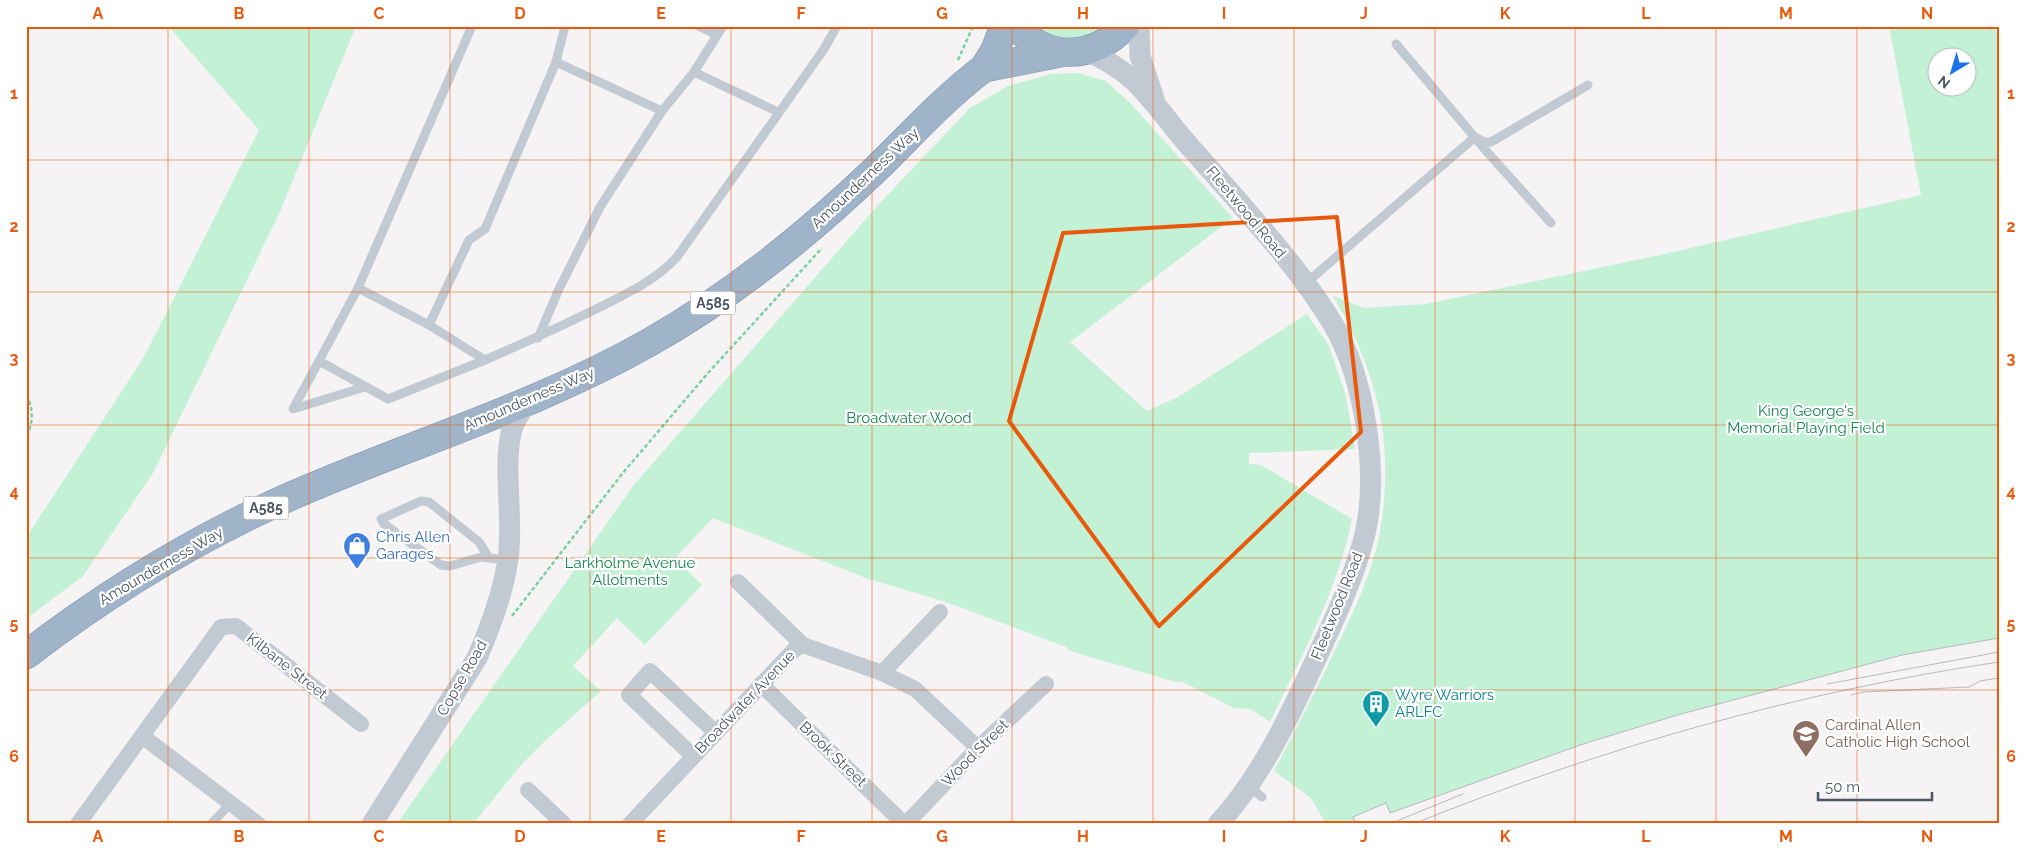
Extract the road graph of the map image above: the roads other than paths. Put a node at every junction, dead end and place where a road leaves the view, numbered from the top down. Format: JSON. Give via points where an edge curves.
{"nodes":[{"id":1,"x":472,"y":26,"type":"edge"},
{"id":2,"x":565,"y":26,"type":"edge"},
{"id":3,"x":698,"y":26,"type":"edge"},
{"id":4,"x":723,"y":26,"type":"edge"},
{"id":5,"x":837,"y":26,"type":"edge"},
{"id":6,"x":1004,"y":26,"type":"edge"},
{"id":7,"x":1016,"y":26,"type":"edge"},
{"id":8,"x":1126,"y":26,"type":"edge"},
{"id":9,"x":1139,"y":26,"type":"edge"},
{"id":10,"x":717,"y":35,"type":"junction"},
{"id":11,"x":1396,"y":44,"type":"dead end"},
{"id":12,"x":1072,"y":52,"type":"junction"},
{"id":13,"x":556,"y":62,"type":"junction"},
{"id":14,"x":984,"y":68,"type":"junction"},
{"id":15,"x":694,"y":72,"type":"junction"},
{"id":16,"x":1588,"y":85,"type":"dead end"},
{"id":17,"x":1154,"y":100,"type":"junction"},
{"id":18,"x":662,"y":111,"type":"junction"},
{"id":19,"x":778,"y":112,"type":"junction"},
{"id":20,"x":1475,"y":137,"type":"junction"},
{"id":21,"x":1551,"y":223,"type":"dead end"},
{"id":22,"x":1305,"y":284,"type":"junction"},
{"id":23,"x":358,"y":288,"type":"junction"},
{"id":24,"x":429,"y":325,"type":"junction"},
{"id":25,"x":538,"y":338,"type":"junction"},
{"id":26,"x":485,"y":360,"type":"junction"},
{"id":27,"x":319,"y":361,"type":"junction"},
{"id":28,"x":365,"y":388,"type":"junction"},
{"id":29,"x":528,"y":402,"type":"junction"},
{"id":30,"x":498,"y":559,"type":"junction"},
{"id":31,"x":738,"y":582,"type":"dead end"},
{"id":32,"x":940,"y":612,"type":"dead end"},
{"id":33,"x":803,"y":645,"type":"junction"},
{"id":34,"x":26,"y":655,"type":"edge"},
{"id":35,"x":882,"y":673,"type":"junction"},
{"id":36,"x":761,"y":684,"type":"junction"},
{"id":37,"x":1046,"y":684,"type":"dead end"},
{"id":38,"x":360,"y":724,"type":"dead end"},
{"id":39,"x":716,"y":733,"type":"junction"},
{"id":40,"x":142,"y":736,"type":"junction"},
{"id":41,"x":978,"y":748,"type":"junction"},
{"id":42,"x":693,"y":756,"type":"junction"},
{"id":43,"x":528,"y":790,"type":"dead end"},
{"id":44,"x":231,"y":803,"type":"junction"},
{"id":45,"x":78,"y":824,"type":"edge"},
{"id":46,"x":211,"y":824,"type":"edge"},
{"id":47,"x":258,"y":824,"type":"edge"},
{"id":48,"x":372,"y":824,"type":"edge"},
{"id":49,"x":564,"y":824,"type":"edge"},
{"id":50,"x":630,"y":824,"type":"edge"},
{"id":51,"x":905,"y":824,"type":"edge"},
{"id":52,"x":1218,"y":824,"type":"edge"}],
"edges":[{"from":1,"to":23,"type":"lane"},
{"from":2,"to":13,"type":"lane"},
{"from":3,"to":10,"type":"lane"},
{"from":4,"to":10,"type":"lane"},
{"from":5,"to":19,"type":"lane"},
{"from":6,"to":14,"type":"highway","name":"Amounderness Way","number":"A585"},
{"from":7,"to":12,"type":"highway","via":[[1039,46]]},
{"from":8,"to":12,"type":"highway","via":[[1100,46]]},
{"from":9,"to":17,"type":"street","name":"Fleetwood Road","via":[[1140,56]]},
{"from":10,"to":15,"type":"lane"},
{"from":11,"to":20,"type":"lane"},
{"from":12,"to":14,"type":"highway"},
{"from":12,"to":17,"type":"street","name":"Fleetwood Road","via":[[1114,65]]},
{"from":13,"to":18,"type":"lane"},
{"from":13,"to":24,"type":"lane","via":[[485,229],[469,240]]},
{"from":14,"to":29,"type":"highway","name":"Amounderness Way","number":"A585","via":[[824,217],[721,298],[651,342]]},
{"from":15,"to":18,"type":"lane"},
{"from":15,"to":19,"type":"lane"},
{"from":16,"to":20,"type":"lane","via":[[1491,142]]},
{"from":17,"to":22,"type":"street","name":"Fleetwood Road"},
{"from":18,"to":25,"type":"lane","via":[[600,207]]},
{"from":19,"to":25,"type":"lane","via":[[664,272]]},
{"from":20,"to":21,"type":"lane"},
{"from":20,"to":22,"type":"lane"},
{"from":22,"to":52,"type":"street","name":"Fleetwood Road","via":[[1334,326],[1362,405],[1370,465],[1368,513],[1355,570],[1265,761],[1256,792]]},
{"from":23,"to":24,"type":"lane"},
{"from":23,"to":27,"type":"lane"},
{"from":24,"to":26,"type":"lane"},
{"from":25,"to":26,"type":"lane"},
{"from":26,"to":28,"type":"lane","via":[[388,399]]},
{"from":27,"to":28,"type":"lane"},
{"from":27,"to":28,"type":"lane","via":[[293,409]]},
{"from":29,"to":30,"type":"street","name":"Copse Road","via":[[512,427],[511,528]]},
{"from":29,"to":34,"type":"highway","name":"Amounderness Way","number":"A585","via":[[291,496],[240,520],[127,583]]},
{"from":30,"to":30,"type":"lane","via":[[430,502],[421,501],[381,519],[441,564],[450,566],[470,560]]},
{"from":30,"to":48,"type":"street","name":"Copse Road","via":[[495,613],[477,658]]},
{"from":31,"to":33,"type":"street"},
{"from":32,"to":35,"type":"street"},
{"from":33,"to":35,"type":"street","name":"Broadwater Avenue"},
{"from":33,"to":36,"type":"street","name":"Broadwater Avenue","via":[[795,649]]},
{"from":35,"to":41,"type":"street","name":"Broadwater Avenue","via":[[915,689]]},
{"from":36,"to":39,"type":"street","name":"Broadwater Avenue"},
{"from":36,"to":51,"type":"street","name":"Brook Street"},
{"from":37,"to":41,"type":"street","name":"Wood Street"},
{"from":38,"to":40,"type":"street","name":"Kilbane Street","via":[[236,626],[221,627]]},
{"from":39,"to":42,"type":"street","name":"Broadwater Avenue"},
{"from":39,"to":42,"type":"street","via":[[650,671],[628,695]]},
{"from":40,"to":44,"type":"street"},
{"from":40,"to":45,"type":"street","name":"Kilbane Street"},
{"from":41,"to":51,"type":"street","name":"Wood Street"},
{"from":42,"to":50,"type":"street","name":"Broadwater Avenue"},
{"from":43,"to":49,"type":"street"},
{"from":44,"to":46,"type":"lane"},
{"from":44,"to":47,"type":"street"}]}
